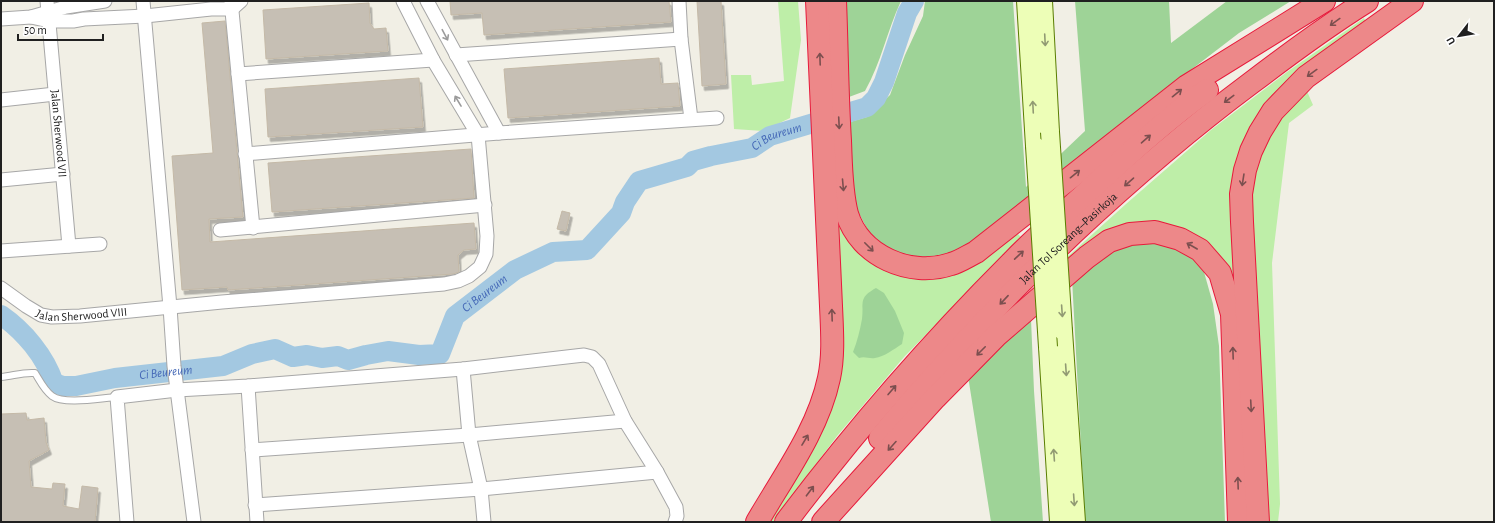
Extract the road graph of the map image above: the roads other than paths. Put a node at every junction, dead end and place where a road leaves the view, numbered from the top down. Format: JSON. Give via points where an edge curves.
{"nodes":[{"id":1,"x":105,"y":1,"type":"edge"},
{"id":2,"x":144,"y":1,"type":"edge"},
{"id":3,"x":403,"y":1,"type":"edge"},
{"id":4,"x":427,"y":1,"type":"edge"},
{"id":5,"x":679,"y":1,"type":"edge"},
{"id":6,"x":818,"y":1,"type":"edge"},
{"id":7,"x":835,"y":1,"type":"edge"},
{"id":8,"x":1026,"y":1,"type":"edge"},
{"id":9,"x":1043,"y":1,"type":"edge"},
{"id":10,"x":1325,"y":1,"type":"edge"},
{"id":11,"x":1367,"y":1,"type":"edge"},
{"id":12,"x":1412,"y":1,"type":"edge"},
{"id":13,"x":235,"y":4,"type":"edge"},
{"id":14,"x":48,"y":11,"type":"edge"},
{"id":15,"x":145,"y":16,"type":"junction"},
{"id":16,"x":1,"y":19,"type":"edge"},
{"id":17,"x":681,"y":39,"type":"junction"},
{"id":18,"x":456,"y":55,"type":"junction"},
{"id":19,"x":433,"y":60,"type":"junction"},
{"id":20,"x":238,"y":74,"type":"junction"},
{"id":21,"x":829,"y":92,"type":"junction"},
{"id":22,"x":55,"y":94,"type":"junction"},
{"id":23,"x":1,"y":100,"type":"edge"},
{"id":24,"x":718,"y":118,"type":"dead end"},
{"id":25,"x":691,"y":119,"type":"junction"},
{"id":26,"x":499,"y":133,"type":"junction"},
{"id":27,"x":478,"y":135,"type":"junction"},
{"id":28,"x":245,"y":154,"type":"junction"},
{"id":29,"x":832,"y":154,"type":"junction"},
{"id":30,"x":63,"y":174,"type":"junction"},
{"id":31,"x":1,"y":180,"type":"edge"},
{"id":32,"x":485,"y":206,"type":"junction"},
{"id":33,"x":253,"y":228,"type":"junction"},
{"id":34,"x":220,"y":230,"type":"dead end"},
{"id":35,"x":100,"y":244,"type":"dead end"},
{"id":36,"x":69,"y":246,"type":"junction"},
{"id":37,"x":1,"y":251,"type":"edge"},
{"id":38,"x":1,"y":288,"type":"edge"},
{"id":39,"x":170,"y":306,"type":"junction"},
{"id":40,"x":462,"y":369,"type":"junction"},
{"id":41,"x":1,"y":377,"type":"edge"},
{"id":42,"x":176,"y":385,"type":"junction"},
{"id":43,"x":248,"y":386,"type":"junction"},
{"id":44,"x":117,"y":397,"type":"junction"},
{"id":45,"x":625,"y":421,"type":"junction"},
{"id":46,"x":469,"y":435,"type":"junction"},
{"id":47,"x":252,"y":450,"type":"junction"},
{"id":48,"x":657,"y":472,"type":"junction"},
{"id":49,"x":481,"y":489,"type":"junction"},
{"id":50,"x":255,"y":505,"type":"junction"},
{"id":51,"x":127,"y":522,"type":"edge"},
{"id":52,"x":194,"y":522,"type":"edge"},
{"id":53,"x":257,"y":522,"type":"edge"},
{"id":54,"x":484,"y":522,"type":"edge"},
{"id":55,"x":675,"y":522,"type":"edge"},
{"id":56,"x":757,"y":522,"type":"edge"},
{"id":57,"x":786,"y":522,"type":"edge"},
{"id":58,"x":815,"y":522,"type":"edge"},
{"id":59,"x":823,"y":522,"type":"edge"},
{"id":60,"x":1059,"y":522,"type":"edge"},
{"id":61,"x":1076,"y":522,"type":"edge"},
{"id":62,"x":1239,"y":522,"type":"edge"},
{"id":63,"x":1258,"y":522,"type":"edge"}],
"edges":[{"from":1,"to":14,"type":"street"},
{"from":2,"to":15,"type":"street"},
{"from":3,"to":19,"type":"street"},
{"from":4,"to":18,"type":"street","one_way":true},
{"from":5,"to":17,"type":"street"},
{"from":21,"to":6,"type":"highway","one_way":true},
{"from":7,"to":21,"type":"highway"},
{"from":60,"to":8,"type":"main road","one_way":true,"bridge":true},
{"from":9,"to":61,"type":"main road","one_way":true,"bridge":true},
{"from":29,"to":10,"type":"highway","one_way":true,"via":[[848,215],[860,238],[876,254],[900,265],[925,269],[951,264],[976,252],[992,240],[1187,86]]},
{"from":57,"to":10,"type":"highway","name":"Jalan Tol Soreang–Pasirkoja","one_way":true,"via":[[872,413],[930,346],[1014,260],[1160,127]]},
{"from":11,"to":58,"type":"highway","name":"Jalan Tol Soreang–Pasirkoja","one_way":true,"via":[[1217,108],[1115,194],[1022,281],[920,390],[864,456]]},
{"from":12,"to":63,"type":"highway","one_way":true,"via":[[1306,77],[1273,111],[1260,132],[1245,170],[1241,194],[1242,222]]},
{"from":13,"to":15,"type":"street"},
{"from":13,"to":20,"type":"street"},
{"from":14,"to":15,"type":"street","via":[[73,21]]},
{"from":14,"to":16,"type":"street","via":[[31,17]]},
{"from":14,"to":22,"type":"street","name":"Jalan Sherwood VII"},
{"from":15,"to":39,"type":"street"},
{"from":17,"to":18,"type":"street"},
{"from":17,"to":25,"type":"street"},
{"from":18,"to":26,"type":"street"},
{"from":19,"to":20,"type":"street"},
{"from":27,"to":19,"type":"street","one_way":true},
{"from":20,"to":28,"type":"street"},
{"from":21,"to":29,"type":"highway"},
{"from":22,"to":23,"type":"street"},
{"from":22,"to":30,"type":"street","name":"Jalan Sherwood VII"},
{"from":24,"to":25,"type":"street"},
{"from":25,"to":26,"type":"street"},
{"from":26,"to":27,"type":"street"},
{"from":27,"to":28,"type":"street"},
{"from":27,"to":32,"type":"street","name":"Jalan Sherwood VIII"},
{"from":28,"to":33,"type":"street"},
{"from":56,"to":29,"type":"highway","one_way":true,"via":[[809,434],[822,405],[829,378],[832,347]]},
{"from":30,"to":31,"type":"street"},
{"from":30,"to":36,"type":"street","name":"Jalan Sherwood VII"},
{"from":32,"to":33,"type":"street"},
{"from":32,"to":39,"type":"street","name":"Jalan Sherwood VIII","via":[[486,254],[480,267],[458,281]]},
{"from":33,"to":34,"type":"street"},
{"from":35,"to":36,"type":"street"},
{"from":36,"to":37,"type":"street"},
{"from":38,"to":39,"type":"street","name":"Jalan Sherwood VIII","via":[[41,315],[52,317]]},
{"from":39,"to":42,"type":"street"},
{"from":40,"to":43,"type":"street"},
{"from":40,"to":45,"type":"street","via":[[584,355],[592,357],[599,364]]},
{"from":40,"to":46,"type":"street"},
{"from":41,"to":44,"type":"lane","via":[[25,372],[34,373],[52,397],[59,400]]},
{"from":42,"to":43,"type":"street"},
{"from":42,"to":44,"type":"street"},
{"from":42,"to":52,"type":"street"},
{"from":43,"to":47,"type":"street"},
{"from":44,"to":51,"type":"street"},
{"from":45,"to":46,"type":"street"},
{"from":45,"to":48,"type":"street"},
{"from":46,"to":47,"type":"street"},
{"from":46,"to":49,"type":"street"},
{"from":47,"to":50,"type":"street"},
{"from":48,"to":49,"type":"street"},
{"from":48,"to":55,"type":"street","via":[[676,507],[678,516]]},
{"from":49,"to":50,"type":"street"},
{"from":49,"to":54,"type":"street"},
{"from":50,"to":53,"type":"street"},
{"from":62,"to":59,"type":"highway","one_way":true,"via":[[1232,314],[1220,273],[1200,250],[1180,239],[1154,232],[1130,234],[1109,241],[996,336],[935,398]]}]}
